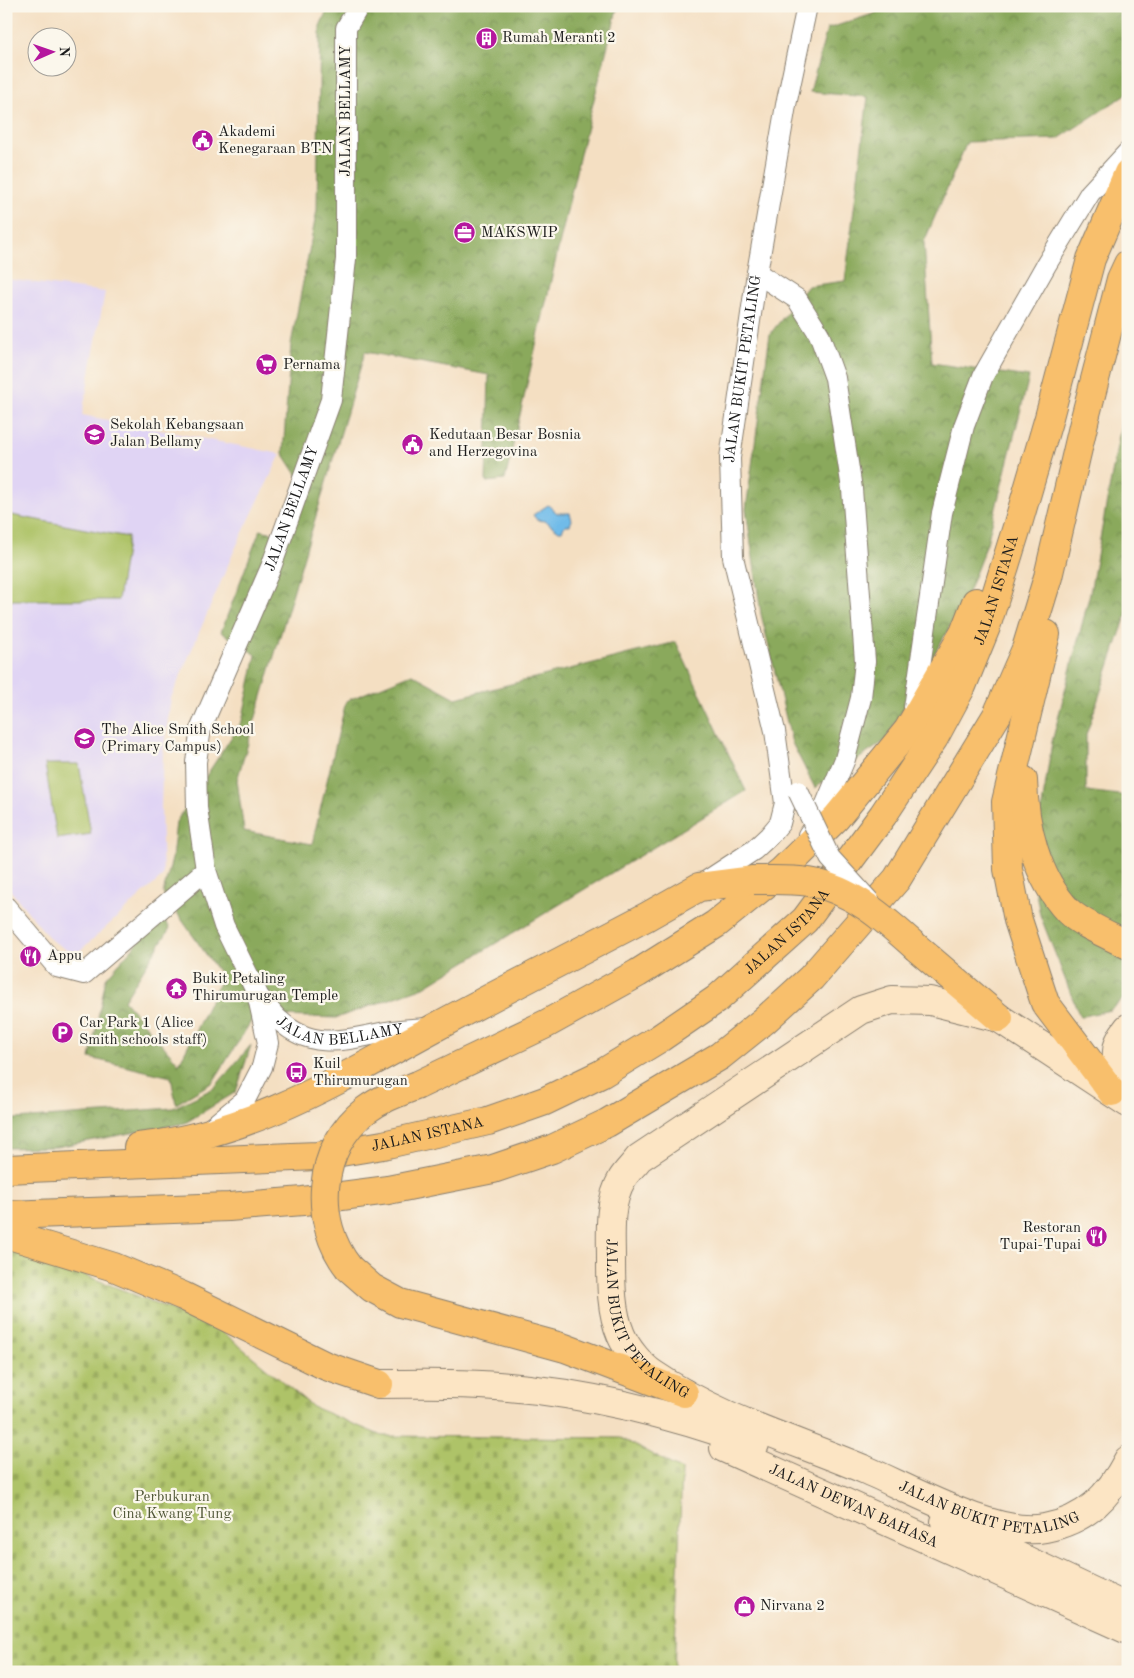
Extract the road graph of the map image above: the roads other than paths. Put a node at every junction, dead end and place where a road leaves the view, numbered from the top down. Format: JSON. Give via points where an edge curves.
{"nodes":[{"id":1,"x":342,"y":6,"type":"edge"},
{"id":2,"x":360,"y":6,"type":"edge"},
{"id":3,"x":807,"y":6,"type":"edge"},
{"id":4,"x":346,"y":28,"type":"junction"},
{"id":5,"x":1128,"y":152,"type":"edge"},
{"id":6,"x":1128,"y":174,"type":"edge"},
{"id":7,"x":1128,"y":264,"type":"edge"},
{"id":8,"x":757,"y":273,"type":"junction"},
{"id":9,"x":1048,"y":421,"type":"junction"},
{"id":10,"x":1070,"y":484,"type":"junction"},
{"id":11,"x":908,"y":730,"type":"junction"},
{"id":12,"x":775,"y":731,"type":"junction"},
{"id":13,"x":1021,"y":739,"type":"junction"},
{"id":14,"x":206,"y":870,"type":"junction"},
{"id":15,"x":782,"y":870,"type":"junction"},
{"id":16,"x":699,"y":887,"type":"junction"},
{"id":17,"x":6,"y":907,"type":"edge"},
{"id":18,"x":888,"y":921,"type":"junction"},
{"id":19,"x":1128,"y":945,"type":"edge"},
{"id":20,"x":257,"y":993,"type":"junction"},
{"id":21,"x":998,"y":1018,"type":"junction"},
{"id":22,"x":436,"y":1027,"type":"junction"},
{"id":23,"x":1128,"y":1028,"type":"edge"},
{"id":24,"x":1122,"y":1092,"type":"edge"},
{"id":25,"x":196,"y":1138,"type":"junction"},
{"id":26,"x":6,"y":1164,"type":"edge"},
{"id":27,"x":6,"y":1169,"type":"edge"},
{"id":28,"x":6,"y":1215,"type":"edge"},
{"id":29,"x":6,"y":1234,"type":"edge"},
{"id":30,"x":684,"y":1393,"type":"junction"},
{"id":31,"x":575,"y":1395,"type":"junction"},
{"id":32,"x":713,"y":1408,"type":"junction"},
{"id":33,"x":1128,"y":1460,"type":"edge"},
{"id":34,"x":832,"y":1472,"type":"junction"},
{"id":35,"x":1128,"y":1608,"type":"edge"},
{"id":36,"x":1128,"y":1630,"type":"edge"}],
"edges":[{"from":1,"to":4,"type":"street"},
{"from":2,"to":4,"type":"street","name":"JALAN BELLAMY"},
{"from":3,"to":8,"type":"street","name":"JALAN BUKIT PETALING"},
{"from":4,"to":14,"type":"street","name":"JALAN BELLAMY","via":[[346,259],[331,400],[271,567],[201,728],[196,762],[197,808]]},
{"from":5,"to":11,"type":"street","via":[[1090,193],[1046,265],[984,376],[964,426],[942,513],[918,693]]},
{"from":6,"to":9,"type":"main road","name":"JALAN ISTANA","via":[[1091,259]]},
{"from":7,"to":10,"type":"main road","via":[[1121,280]]},
{"from":8,"to":12,"type":"street","name":"JALAN BUKIT PETALING","via":[[730,458],[733,557]]},
{"from":8,"to":15,"type":"street","via":[[797,299],[819,334],[835,378],[852,489],[865,662],[861,698],[846,759],[821,816]]},
{"from":9,"to":11,"type":"main road","via":[[964,633]]},
{"from":9,"to":27,"type":"main road","name":"JALAN ISTANA","via":[[986,627],[962,686],[934,738],[883,815],[805,920],[717,999],[601,1074],[545,1100],[488,1121],[317,1156]]},
{"from":10,"to":13,"type":"main road","via":[[1054,598]]},
{"from":10,"to":28,"type":"main road","via":[[1048,577],[1026,649],[997,715],[960,779],[897,879],[855,930],[811,978],[720,1056],[607,1123],[552,1148],[493,1169],[388,1190],[304,1201]]},
{"from":11,"to":15,"type":"main road","via":[[836,818]]},
{"from":12,"to":16,"type":"street","name":"JALAN BUKIT PETALING","via":[[785,803],[780,823],[754,850]]},
{"from":12,"to":18,"type":"street","name":"JALAN BUKIT PETALING","bridge":true,"via":[[798,791],[830,858]]},
{"from":13,"to":19,"type":"main road","via":[[1023,803],[1029,835],[1050,883],[1069,912]]},
{"from":13,"to":24,"type":"main road","via":[[1006,802],[1008,869],[1018,920],[1045,1003]]},
{"from":14,"to":17,"type":"street","via":[[84,974],[57,967]]},
{"from":14,"to":20,"type":"street","name":"JALAN BELLAMY","via":[[224,926]]},
{"from":15,"to":30,"type":"main road","bridge":true,"via":[[716,924],[638,973],[546,1024],[366,1110],[350,1126],[329,1163],[325,1200],[338,1255],[372,1288],[400,1303],[565,1348]]},
{"from":16,"to":18,"type":"main road","bridge":true,"via":[[754,880],[809,882],[844,892]]},
{"from":16,"to":22,"type":"main road"},
{"from":18,"to":21,"type":"main road","bridge":true},
{"from":20,"to":22,"type":"street","name":"JALAN BELLAMY","via":[[280,1021],[319,1040],[340,1041]]},
{"from":20,"to":25,"type":"street","name":"JALAN BELLAMY","via":[[268,1042],[262,1067],[245,1100]]},
{"from":21,"to":24,"type":"main road"},
{"from":21,"to":30,"type":"main road","name":"JALAN BUKIT PETALING","via":[[930,1001],[892,1000],[861,1010],[639,1158],[622,1179],[612,1204],[610,1232],[614,1309],[631,1351],[651,1373]]},
{"from":22,"to":25,"type":"main road","via":[[303,1099],[221,1132]]},
{"from":23,"to":24,"type":"main road","via":[[1117,1043],[1116,1053]]},
{"from":25,"to":26,"type":"main road","via":[[172,1144]]},
{"from":29,"to":31,"type":"main road","name":"JALAN DEWAN BAHASA","via":[[114,1267],[183,1296],[326,1366],[379,1384],[481,1385]]},
{"from":30,"to":32,"type":"main road","name":"JALAN BUKIT PETALING"},
{"from":31,"to":34,"type":"main road","name":"JALAN DEWAN BAHASA","via":[[650,1410],[723,1432]]},
{"from":31,"to":36,"type":"main road","name":"JALAN DEWAN BAHASA","via":[[714,1444]]},
{"from":32,"to":33,"type":"main road","name":"JALAN BUKIT PETALING","via":[[970,1515],[1018,1529],[1044,1529],[1081,1515],[1116,1483]]},
{"from":32,"to":34,"type":"main road"},
{"from":34,"to":35,"type":"main road","name":"JALAN DEWAN BAHASA"}]}
